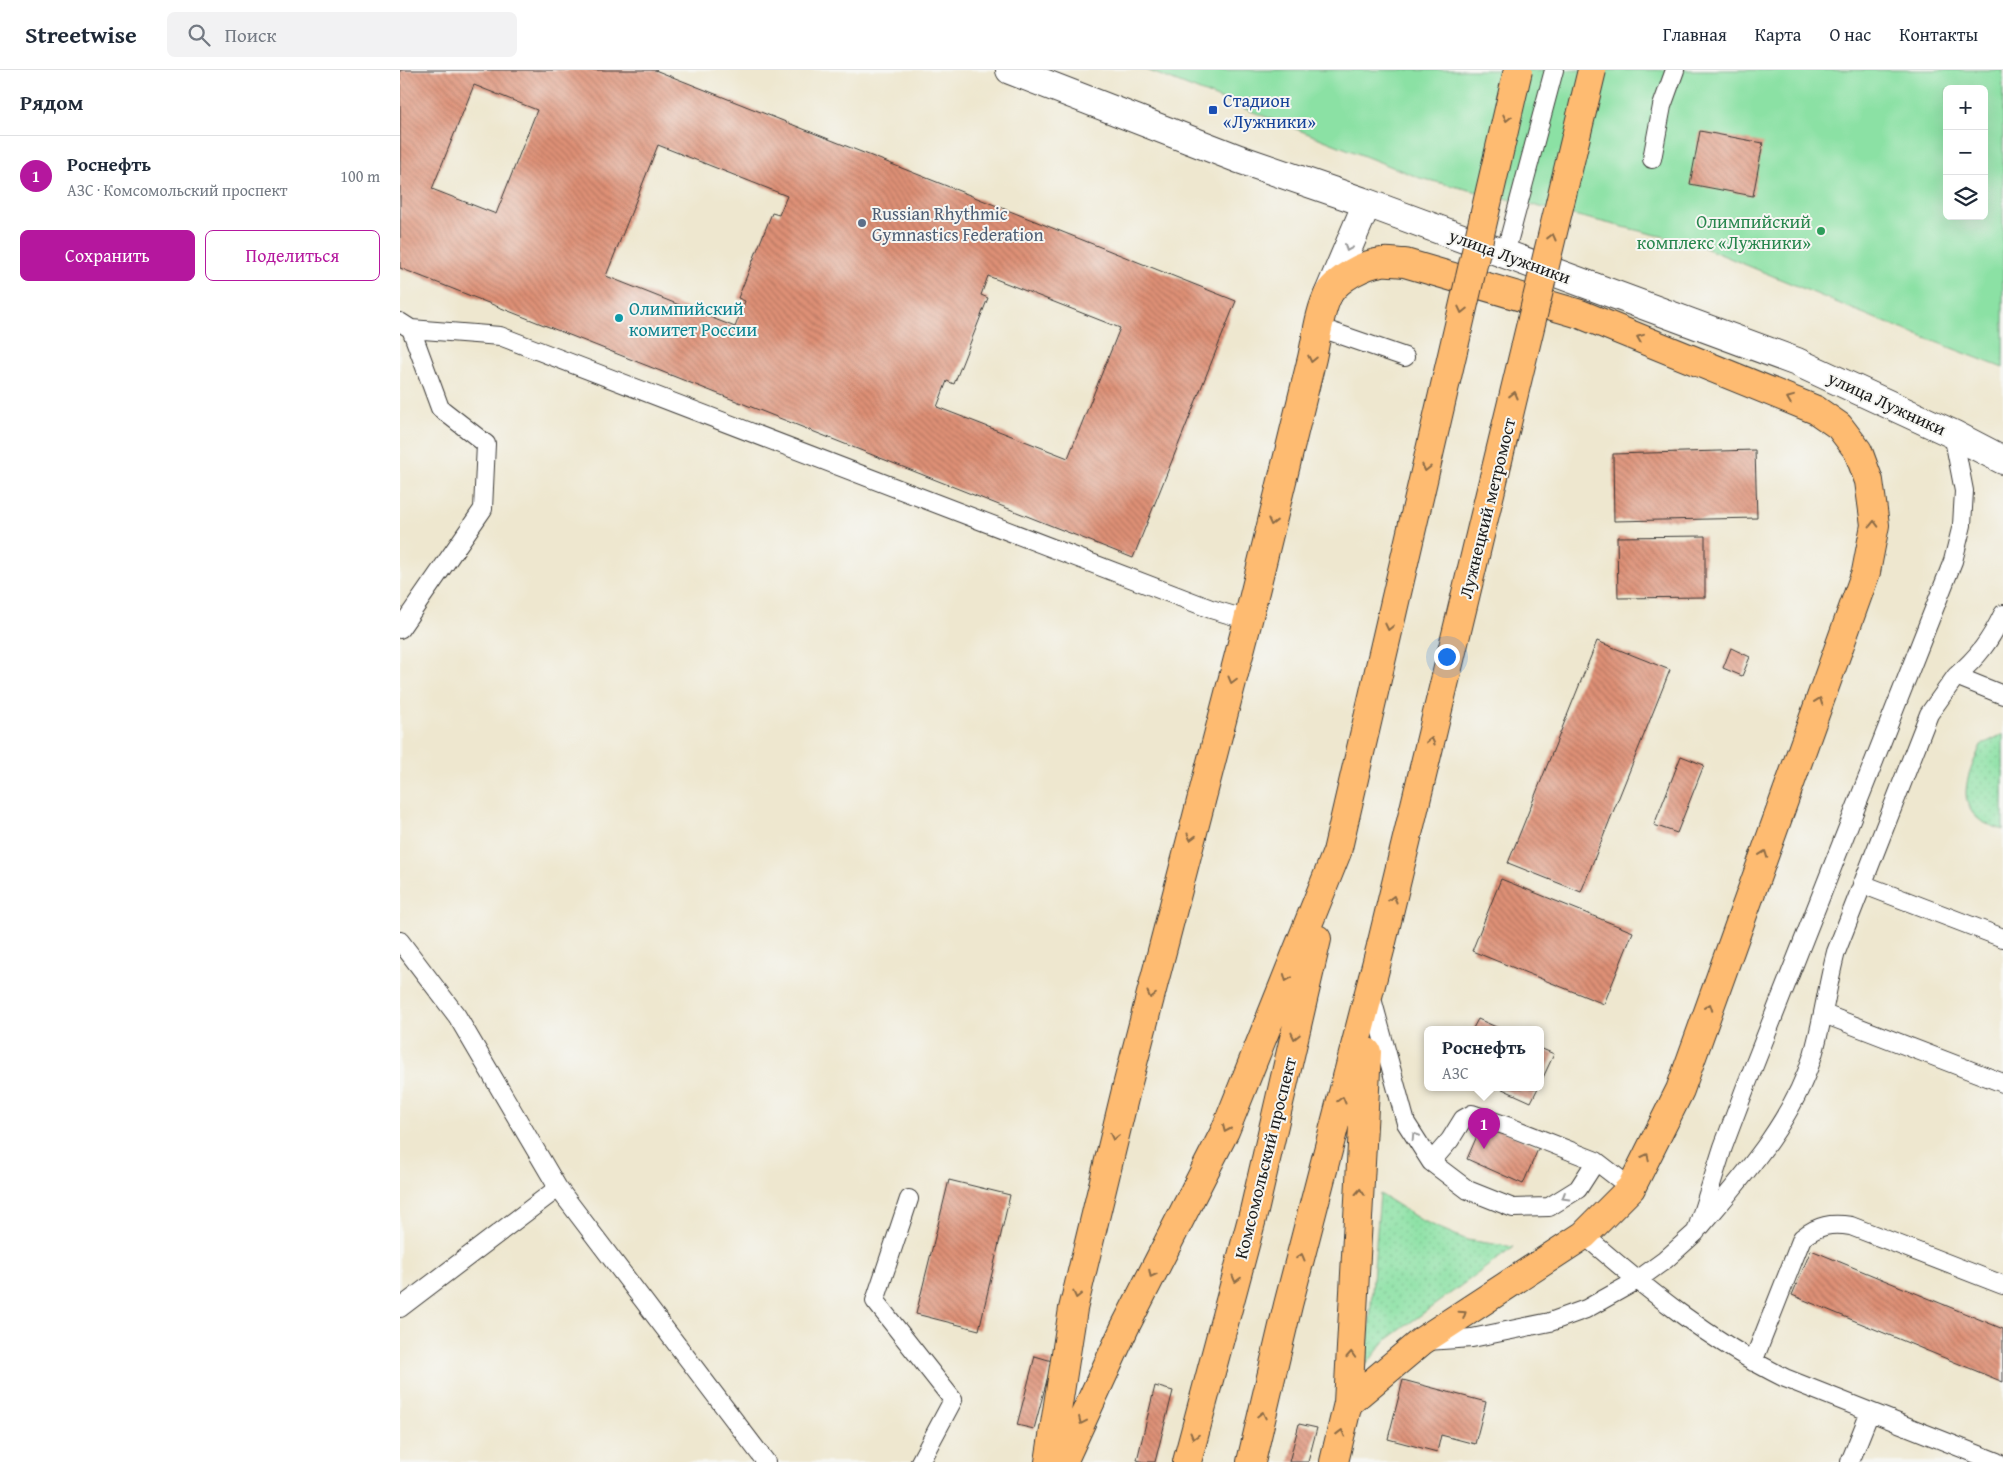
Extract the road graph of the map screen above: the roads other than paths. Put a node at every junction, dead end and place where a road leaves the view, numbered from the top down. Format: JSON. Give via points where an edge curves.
{"nodes":[{"id":1,"x":1010,"y":70,"type":"edge"},
{"id":2,"x":1518,"y":70,"type":"edge"},
{"id":3,"x":1554,"y":70,"type":"edge"},
{"id":4,"x":1592,"y":70,"type":"edge"},
{"id":5,"x":1676,"y":70,"type":"edge"},
{"id":6,"x":1652,"y":159,"type":"dead end"},
{"id":7,"x":1367,"y":203,"type":"junction"},
{"id":8,"x":1505,"y":254,"type":"junction"},
{"id":9,"x":1328,"y":295,"type":"junction"},
{"id":10,"x":406,"y":325,"type":"edge"},
{"id":11,"x":1318,"y":327,"type":"junction"},
{"id":12,"x":1405,"y":357,"type":"dead end"},
{"id":13,"x":1953,"y":434,"type":"junction"},
{"id":14,"x":2003,"y":460,"type":"edge"},
{"id":15,"x":2003,"y":614,"type":"edge"},
{"id":16,"x":1248,"y":620,"type":"junction"},
{"id":17,"x":400,"y":628,"type":"edge"},
{"id":18,"x":1956,"y":676,"type":"junction"},
{"id":19,"x":2003,"y":694,"type":"edge"},
{"id":20,"x":1337,"y":852,"type":"junction"},
{"id":21,"x":1862,"y":884,"type":"junction"},
{"id":22,"x":2003,"y":938,"type":"edge"},
{"id":23,"x":400,"y":941,"type":"edge"},
{"id":24,"x":1370,"y":993,"type":"junction"},
{"id":25,"x":1824,"y":1014,"type":"junction"},
{"id":26,"x":2003,"y":1083,"type":"edge"},
{"id":27,"x":1596,"y":1161,"type":"junction"},
{"id":28,"x":1431,"y":1162,"type":"junction"},
{"id":29,"x":558,"y":1188,"type":"junction"},
{"id":30,"x":1631,"y":1188,"type":"junction"},
{"id":31,"x":909,"y":1199,"type":"dead end"},
{"id":32,"x":1696,"y":1232,"type":"junction"},
{"id":33,"x":1584,"y":1234,"type":"junction"},
{"id":34,"x":1636,"y":1281,"type":"junction"},
{"id":35,"x":2003,"y":1285,"type":"edge"},
{"id":36,"x":400,"y":1308,"type":"edge"},
{"id":37,"x":1422,"y":1341,"type":"junction"},
{"id":38,"x":1753,"y":1362,"type":"junction"},
{"id":39,"x":1348,"y":1403,"type":"junction"},
{"id":40,"x":1870,"y":1412,"type":"junction"},
{"id":41,"x":766,"y":1462,"type":"edge"},
{"id":42,"x":920,"y":1462,"type":"edge"},
{"id":43,"x":1050,"y":1462,"type":"edge"},
{"id":44,"x":1063,"y":1462,"type":"edge"},
{"id":45,"x":1187,"y":1462,"type":"edge"},
{"id":46,"x":1251,"y":1462,"type":"edge"},
{"id":47,"x":1334,"y":1462,"type":"edge"},
{"id":48,"x":1850,"y":1462,"type":"edge"},
{"id":49,"x":1997,"y":1462,"type":"edge"}],
"edges":[{"from":1,"to":7,"type":"street","name":"улица Лужники","via":[[1240,159]]},
{"from":2,"to":20,"type":"main road","one_way":true,"bridge":true},
{"from":3,"to":8,"type":"lane"},
{"from":24,"to":4,"type":"main road","name":"Лужнецкий метромост","one_way":true,"bridge":true},
{"from":5,"to":6,"type":"lane","via":[[1662,106]]},
{"from":7,"to":8,"type":"street","name":"улица Лужники"},
{"from":7,"to":9,"type":"street","one_way":true},
{"from":8,"to":13,"type":"street","name":"улица Лужники","via":[[1797,362]]},
{"from":9,"to":11,"type":"main road"},
{"from":30,"to":9,"type":"main road","one_way":true,"via":[[1680,1090],[1866,572],[1876,525],[1869,481],[1858,452],[1839,426],[1816,410],[1580,314],[1406,263],[1382,262],[1359,270],[1337,283]]},
{"from":10,"to":16,"type":"lane","via":[[500,336],[1211,609]]},
{"from":10,"to":17,"type":"lane","via":[[440,408],[486,444],[483,509]]},
{"from":11,"to":12,"type":"lane"},
{"from":11,"to":16,"type":"main road","one_way":true},
{"from":13,"to":14,"type":"street","name":"улица Лужники"},
{"from":13,"to":32,"type":"lane","via":[[1964,491],[1962,525],[1953,561],[1746,1086]]},
{"from":15,"to":18,"type":"lane","via":[[1978,657]]},
{"from":16,"to":43,"type":"main road","one_way":true,"via":[[1126,1090],[1073,1309]]},
{"from":18,"to":19,"type":"lane"},
{"from":18,"to":21,"type":"lane","via":[[1929,714]]},
{"from":20,"to":44,"type":"main road","one_way":true,"via":[[1225,1131],[1125,1327]]},
{"from":20,"to":45,"type":"main road","name":"Комсомольский проспект","one_way":true,"via":[[1254,1211]]},
{"from":21,"to":22,"type":"lane"},
{"from":21,"to":25,"type":"lane","via":[[1836,952]]},
{"from":23,"to":29,"type":"lane","via":[[457,1016]]},
{"from":28,"to":24,"type":"lane","one_way":true,"via":[[1406,1123]]},
{"from":39,"to":24,"type":"main road","one_way":true},
{"from":46,"to":24,"type":"main road","one_way":true,"via":[[1288,1305]]},
{"from":25,"to":26,"type":"lane"},
{"from":25,"to":32,"type":"lane","via":[[1812,1057],[1788,1112],[1750,1168]]},
{"from":27,"to":28,"type":"lane","via":[[1472,1114],[1463,1120]]},
{"from":27,"to":28,"type":"lane","one_way":true,"via":[[1578,1189],[1548,1207],[1513,1208],[1468,1190]]},
{"from":27,"to":30,"type":"lane"},
{"from":29,"to":36,"type":"lane"},
{"from":29,"to":41,"type":"lane"},
{"from":30,"to":33,"type":"main road"},
{"from":31,"to":42,"type":"lane","via":[[875,1301],[953,1400]]},
{"from":32,"to":34,"type":"lane"},
{"from":33,"to":34,"type":"lane"},
{"from":37,"to":33,"type":"main road","one_way":true},
{"from":34,"to":37,"type":"lane","via":[[1586,1309],[1550,1322],[1472,1338]]},
{"from":34,"to":38,"type":"lane"},
{"from":35,"to":38,"type":"lane","via":[[1852,1226],[1825,1225],[1802,1238]]},
{"from":37,"to":39,"type":"main road"},
{"from":38,"to":40,"type":"lane"},
{"from":47,"to":39,"type":"main road","one_way":true},
{"from":40,"to":48,"type":"lane"},
{"from":40,"to":49,"type":"lane"}]}
